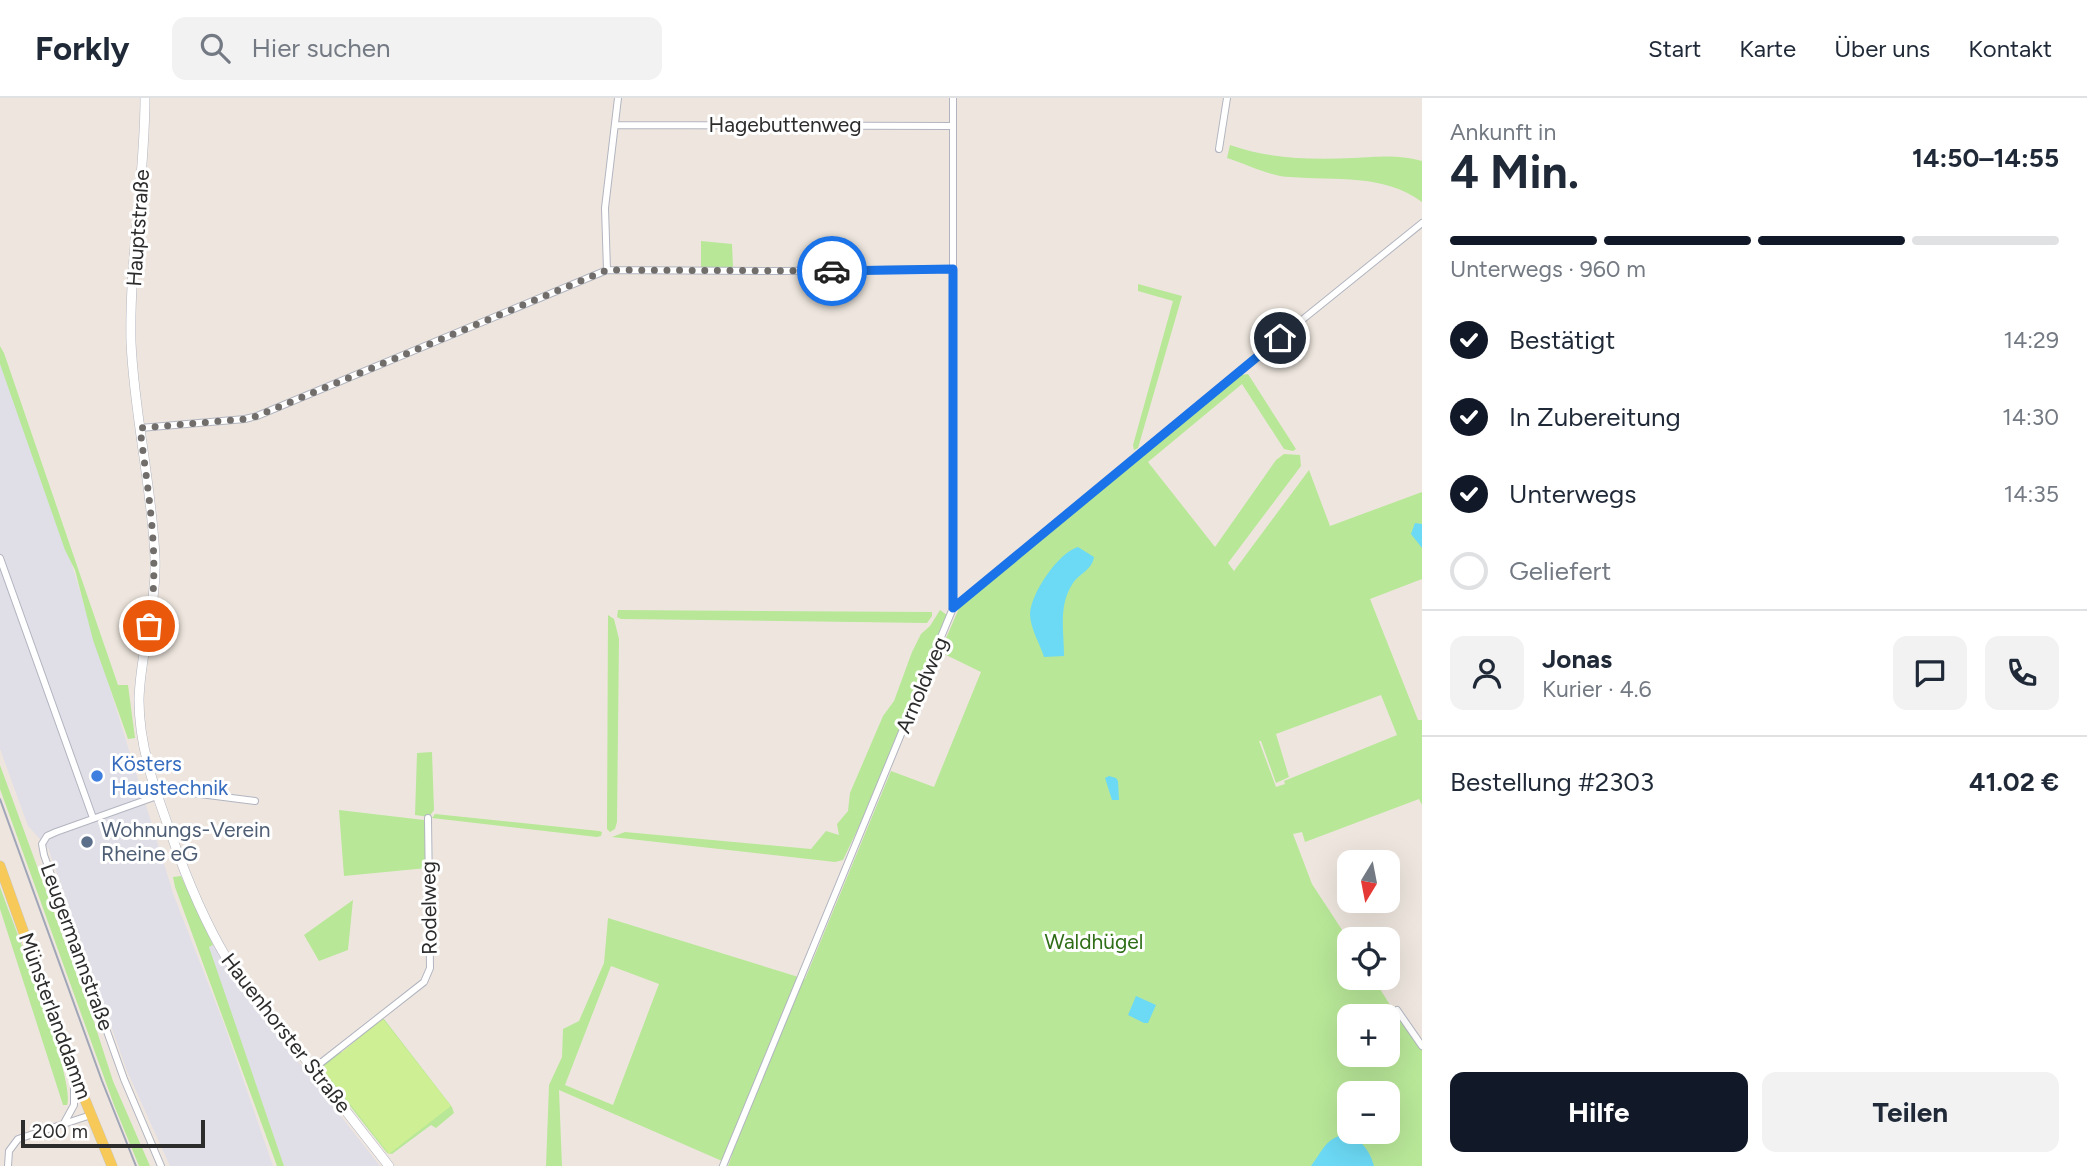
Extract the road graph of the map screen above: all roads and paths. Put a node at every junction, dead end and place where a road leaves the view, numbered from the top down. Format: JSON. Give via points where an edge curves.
{"nodes":[{"id":1,"x":145,"y":98,"type":"edge"},
{"id":2,"x":618,"y":98,"type":"edge"},
{"id":3,"x":953,"y":98,"type":"edge"},
{"id":4,"x":1227,"y":98,"type":"edge"},
{"id":5,"x":616,"y":125,"type":"junction"},
{"id":6,"x":953,"y":126,"type":"junction"},
{"id":7,"x":1219,"y":149,"type":"dead end"},
{"id":8,"x":1422,"y":223,"type":"edge"},
{"id":9,"x":953,"y":269,"type":"junction"},
{"id":10,"x":607,"y":270,"type":"junction"},
{"id":11,"x":132,"y":358,"type":"joint"},
{"id":12,"x":140,"y":428,"type":"junction"},
{"id":13,"x":0,"y":558,"type":"edge"},
{"id":14,"x":953,"y":608,"type":"junction"},
{"id":15,"x":156,"y":793,"type":"junction"},
{"id":16,"x":255,"y":800,"type":"dead end"},
{"id":17,"x":93,"y":818,"type":"junction"},
{"id":18,"x":428,"y":818,"type":"dead end"},
{"id":19,"x":0,"y":866,"type":"edge"},
{"id":20,"x":1400,"y":1014,"type":"edge"},
{"id":21,"x":1422,"y":1046,"type":"edge"},
{"id":22,"x":72,"y":1068,"type":"junction"},
{"id":23,"x":313,"y":1069,"type":"junction"},
{"id":24,"x":91,"y":1115,"type":"junction"},
{"id":25,"x":62,"y":1125,"type":"junction"},
{"id":26,"x":8,"y":1166,"type":"edge"},
{"id":27,"x":112,"y":1166,"type":"edge"},
{"id":28,"x":161,"y":1166,"type":"edge"},
{"id":29,"x":389,"y":1166,"type":"edge"},
{"id":30,"x":723,"y":1166,"type":"edge"}],
"edges":[{"from":1,"to":11,"type":"street","name":"Hauptstraße"},
{"from":2,"to":5,"type":"street"},
{"from":3,"to":6,"type":"street"},
{"from":4,"to":7,"type":"street"},
{"from":5,"to":6,"type":"street","name":"Hagebuttenweg"},
{"from":5,"to":10,"type":"street","via":[[605,208]]},
{"from":6,"to":9,"type":"street"},
{"from":8,"to":14,"type":"street","name":"Arnoldweg"},
{"from":9,"to":10,"type":"street"},
{"from":9,"to":14,"type":"street"},
{"from":10,"to":12,"type":"street","via":[[257,416]]},
{"from":11,"to":12,"type":"street","name":"Hauenhorster Straße"},
{"from":12,"to":15,"type":"street","name":"Hauenhorster Straße","via":[[155,594],[139,700],[141,734]]},
{"from":13,"to":17,"type":"street"},
{"from":14,"to":30,"type":"street","name":"Arnoldweg"},
{"from":15,"to":16,"type":"street","via":[[161,789]]},
{"from":15,"to":17,"type":"street","name":"Leugermannstraße"},
{"from":15,"to":23,"type":"street","name":"Hauenhorster Straße","via":[[212,934],[244,984]]},
{"from":17,"to":28,"type":"street","name":"Leugermannstraße","via":[[51,834],[43,848],[120,1067]]},
{"from":18,"to":23,"type":"street","name":"Rodelweg","via":[[430,968],[424,982]]},
{"from":19,"to":22,"type":"main road","name":"Münsterlanddamm"},
{"from":20,"to":21,"type":"street"},
{"from":22,"to":24,"type":"main road","name":"Münsterlanddamm"},
{"from":22,"to":25,"type":"street","via":[[74,1105]]},
{"from":23,"to":29,"type":"street","name":"Hauenhorster Straße"},
{"from":24,"to":25,"type":"street"},
{"from":24,"to":27,"type":"main road","name":"Münsterlanddamm"},
{"from":25,"to":26,"type":"street","via":[[18,1139],[9,1151]]}]}
